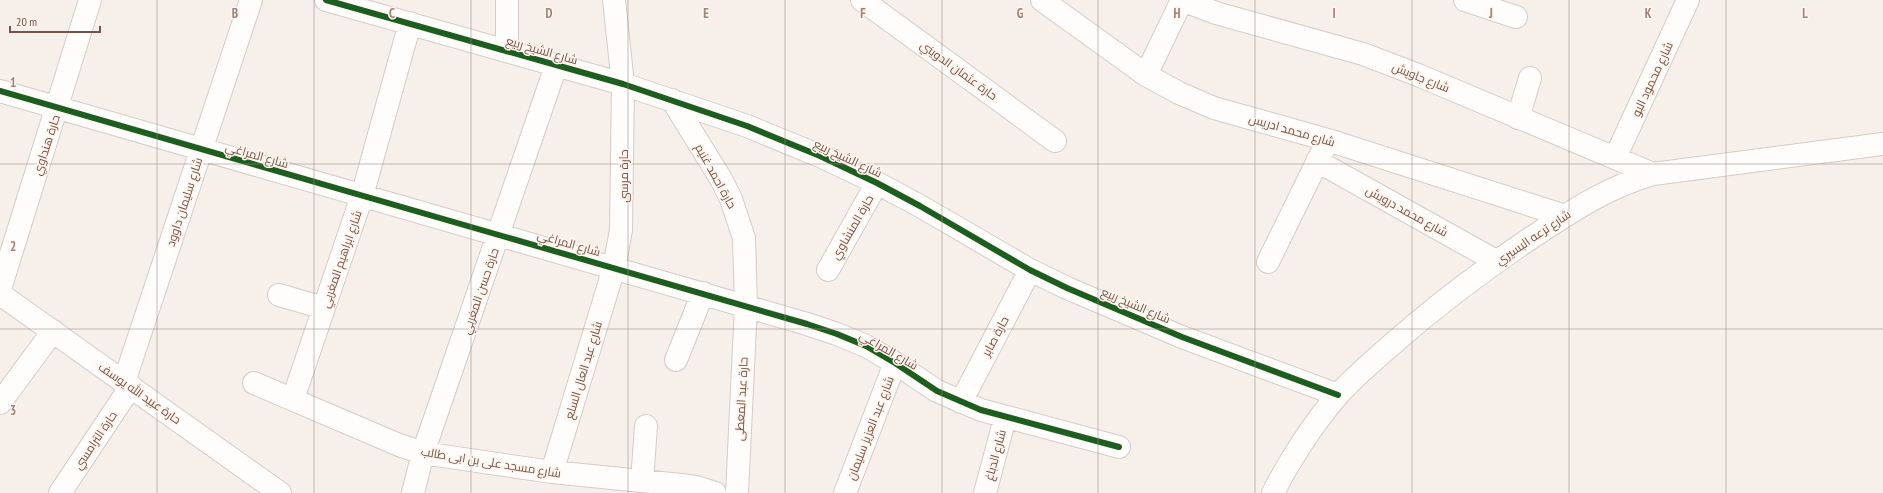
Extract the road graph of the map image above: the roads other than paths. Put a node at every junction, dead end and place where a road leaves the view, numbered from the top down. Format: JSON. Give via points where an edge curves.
{"nodes":[{"id":1,"x":251,"y":0,"type":"edge"},
{"id":2,"x":507,"y":0,"type":"edge"},
{"id":3,"x":614,"y":0,"type":"edge"},
{"id":4,"x":862,"y":0,"type":"edge"},
{"id":5,"x":1042,"y":0,"type":"edge"},
{"id":6,"x":1182,"y":0,"type":"edge"},
{"id":7,"x":1465,"y":0,"type":"edge"},
{"id":8,"x":1688,"y":0,"type":"edge"},
{"id":9,"x":86,"y":1,"type":"edge"},
{"id":10,"x":334,"y":1,"type":"edge"},
{"id":11,"x":1516,"y":17,"type":"dead end"},
{"id":12,"x":410,"y":23,"type":"junction"},
{"id":13,"x":507,"y":50,"type":"junction"},
{"id":14,"x":556,"y":66,"type":"junction"},
{"id":15,"x":1146,"y":75,"type":"junction"},
{"id":16,"x":1530,"y":78,"type":"dead end"},
{"id":17,"x":623,"y":84,"type":"junction"},
{"id":18,"x":0,"y":91,"type":"edge"},
{"id":19,"x":672,"y":100,"type":"junction"},
{"id":20,"x":57,"y":108,"type":"junction"},
{"id":21,"x":1518,"y":118,"type":"junction"},
{"id":22,"x":1328,"y":140,"type":"junction"},
{"id":23,"x":1056,"y":141,"type":"dead end"},
{"id":24,"x":1883,"y":144,"type":"edge"},
{"id":25,"x":201,"y":150,"type":"junction"},
{"id":26,"x":1615,"y":158,"type":"junction"},
{"id":27,"x":1317,"y":161,"type":"junction"},
{"id":28,"x":1653,"y":174,"type":"junction"},
{"id":29,"x":877,"y":183,"type":"junction"},
{"id":30,"x":362,"y":196,"type":"junction"},
{"id":31,"x":1564,"y":216,"type":"junction"},
{"id":32,"x":500,"y":235,"type":"junction"},
{"id":33,"x":1496,"y":261,"type":"junction"},
{"id":34,"x":1268,"y":262,"type":"dead end"},
{"id":35,"x":614,"y":268,"type":"junction"},
{"id":36,"x":828,"y":270,"type":"dead end"},
{"id":37,"x":1030,"y":270,"type":"junction"},
{"id":38,"x":0,"y":289,"type":"edge"},
{"id":39,"x":704,"y":293,"type":"junction"},
{"id":40,"x":0,"y":294,"type":"edge"},
{"id":41,"x":279,"y":295,"type":"dead end"},
{"id":42,"x":746,"y":305,"type":"junction"},
{"id":43,"x":324,"y":308,"type":"junction"},
{"id":44,"x":52,"y":331,"type":"junction"},
{"id":45,"x":676,"y":360,"type":"dead end"},
{"id":46,"x":895,"y":363,"type":"junction"},
{"id":47,"x":254,"y":382,"type":"dead end"},
{"id":48,"x":128,"y":384,"type":"junction"},
{"id":49,"x":1338,"y":395,"type":"junction"},
{"id":50,"x":293,"y":399,"type":"junction"},
{"id":51,"x":960,"y":402,"type":"junction"},
{"id":52,"x":0,"y":403,"type":"edge"},
{"id":53,"x":1005,"y":418,"type":"junction"},
{"id":54,"x":646,"y":426,"type":"dead end"},
{"id":55,"x":1119,"y":447,"type":"dead end"},
{"id":56,"x":423,"y":453,"type":"junction"},
{"id":57,"x":552,"y":472,"type":"junction"},
{"id":58,"x":642,"y":481,"type":"junction"},
{"id":59,"x":60,"y":493,"type":"edge"},
{"id":60,"x":280,"y":493,"type":"edge"},
{"id":61,"x":413,"y":493,"type":"edge"},
{"id":62,"x":715,"y":493,"type":"edge"},
{"id":63,"x":737,"y":493,"type":"edge"},
{"id":64,"x":844,"y":493,"type":"edge"},
{"id":65,"x":985,"y":493,"type":"edge"},
{"id":66,"x":1273,"y":493,"type":"edge"}],
"edges":[{"from":1,"to":25,"type":"street","name":"شارع سليمان داوود"},
{"from":2,"to":13,"type":"street"},
{"from":3,"to":17,"type":"street","name":"حارة مرسى"},
{"from":4,"to":23,"type":"street","name":"حارة عثمان الدويني"},
{"from":5,"to":15,"type":"street","name":"شارع محمد ادريس"},
{"from":6,"to":15,"type":"street"},
{"from":6,"to":21,"type":"street","name":"شارع جاويش","via":[[1216,13],[1363,54]]},
{"from":7,"to":11,"type":"street"},
{"from":8,"to":26,"type":"street","name":"شارع محمود البو"},
{"from":9,"to":20,"type":"street","name":"حارة هنداوي"},
{"from":10,"to":12,"type":"street","name":"شارع الشيخ ربيع"},
{"from":12,"to":13,"type":"street","name":"شارع الشيخ ربيع"},
{"from":12,"to":30,"type":"street","name":"شارع ابراهيم المغربي"},
{"from":13,"to":14,"type":"street","name":"شارع الشيخ ربيع"},
{"from":14,"to":17,"type":"street","name":"شارع الشيخ ربيع"},
{"from":14,"to":32,"type":"street","name":"حارة حسن المغربي"},
{"from":15,"to":22,"type":"street","name":"شارع محمد ادريس","via":[[1179,94],[1214,108]]},
{"from":16,"to":21,"type":"street"},
{"from":17,"to":19,"type":"street","name":"شارع الشيخ ربيع"},
{"from":17,"to":35,"type":"street","name":"حارة مرسى","via":[[623,214]]},
{"from":18,"to":20,"type":"street","name":"شارع المراغي"},
{"from":19,"to":29,"type":"street","name":"شارع الشيخ ربيع","via":[[746,126],[820,156]]},
{"from":19,"to":42,"type":"street","name":"حارة احمد غنيم","via":[[721,179],[738,219],[744,238]]},
{"from":20,"to":25,"type":"street","name":"شارع المراغي"},
{"from":20,"to":38,"type":"street","name":"حارة هنداوي"},
{"from":21,"to":26,"type":"street","name":"شارع جاويش"},
{"from":22,"to":27,"type":"street"},
{"from":22,"to":31,"type":"street","name":"شارع محمد ادريس"},
{"from":24,"to":28,"type":"street","name":"شارع ترعه البسيري"},
{"from":25,"to":30,"type":"street","name":"شارع المراغي"},
{"from":25,"to":48,"type":"street","name":"شارع سليمان داوود"},
{"from":26,"to":28,"type":"street","name":"شارع جاويش"},
{"from":27,"to":33,"type":"street","name":"شارع محمد درويش"},
{"from":27,"to":34,"type":"street"},
{"from":28,"to":31,"type":"street","name":"شارع ترعه البسيري","via":[[1606,191]]},
{"from":29,"to":36,"type":"street","name":"حارة المنشاوي"},
{"from":29,"to":37,"type":"street","name":"شارع الشيخ ربيع"},
{"from":30,"to":32,"type":"street","name":"شارع المراغي"},
{"from":30,"to":43,"type":"street","name":"شارع ابراهيم المغربي"},
{"from":31,"to":33,"type":"street","name":"شارع ترعه البسيري"},
{"from":32,"to":35,"type":"street","name":"شارع المراغي"},
{"from":32,"to":56,"type":"street","name":"حارة حسن المغربي"},
{"from":33,"to":49,"type":"street","name":"شارع ترعه البسيري","via":[[1414,325]]},
{"from":35,"to":39,"type":"street","name":"شارع المراغي"},
{"from":35,"to":57,"type":"street","name":"شارع عبد العال السلع"},
{"from":37,"to":49,"type":"street","name":"شارع الشيخ ربيع","via":[[1182,337]]},
{"from":37,"to":51,"type":"street","name":"حارة صابر"},
{"from":39,"to":42,"type":"street","name":"شارع المراغي"},
{"from":39,"to":45,"type":"street"},
{"from":40,"to":44,"type":"street","name":"حارة عبيد الله يوسف"},
{"from":41,"to":43,"type":"street"},
{"from":42,"to":46,"type":"street","name":"شارع المراغي","via":[[837,334],[866,346]]},
{"from":42,"to":63,"type":"street","name":"حارة عبد المعطى"},
{"from":43,"to":50,"type":"street","name":"شارع ابراهيم المغربي"},
{"from":44,"to":48,"type":"street","name":"حارة عبيد الله يوسف"},
{"from":44,"to":52,"type":"street"},
{"from":46,"to":51,"type":"street","name":"شارع المراغي","via":[[916,378]]},
{"from":46,"to":64,"type":"street","name":"شارع عبد العزيز سليمان"},
{"from":47,"to":50,"type":"street","name":"شارع مسجد على بن ابى طالب"},
{"from":48,"to":59,"type":"street","name":"حارة الترامسي"},
{"from":48,"to":60,"type":"street","name":"حارة عبيد الله يوسف"},
{"from":49,"to":66,"type":"street","name":"شارع ترعه البسيري","via":[[1306,438]]},
{"from":50,"to":56,"type":"street","name":"شارع مسجد على بن ابى طالب"},
{"from":51,"to":53,"type":"street","name":"شارع المراغي"},
{"from":53,"to":55,"type":"street","name":"شارع المراغي"},
{"from":53,"to":65,"type":"street","name":"شارع الدباغ"},
{"from":54,"to":58,"type":"street"},
{"from":56,"to":57,"type":"street","name":"شارع مسجد على بن ابى طالب"},
{"from":56,"to":61,"type":"street","name":"حارة حسن المغربي"},
{"from":57,"to":58,"type":"street","name":"شارع مسجد على بن ابى طالب"},
{"from":58,"to":62,"type":"street","name":"شارع مسجد على بن ابى طالب","via":[[696,487]]}]}
